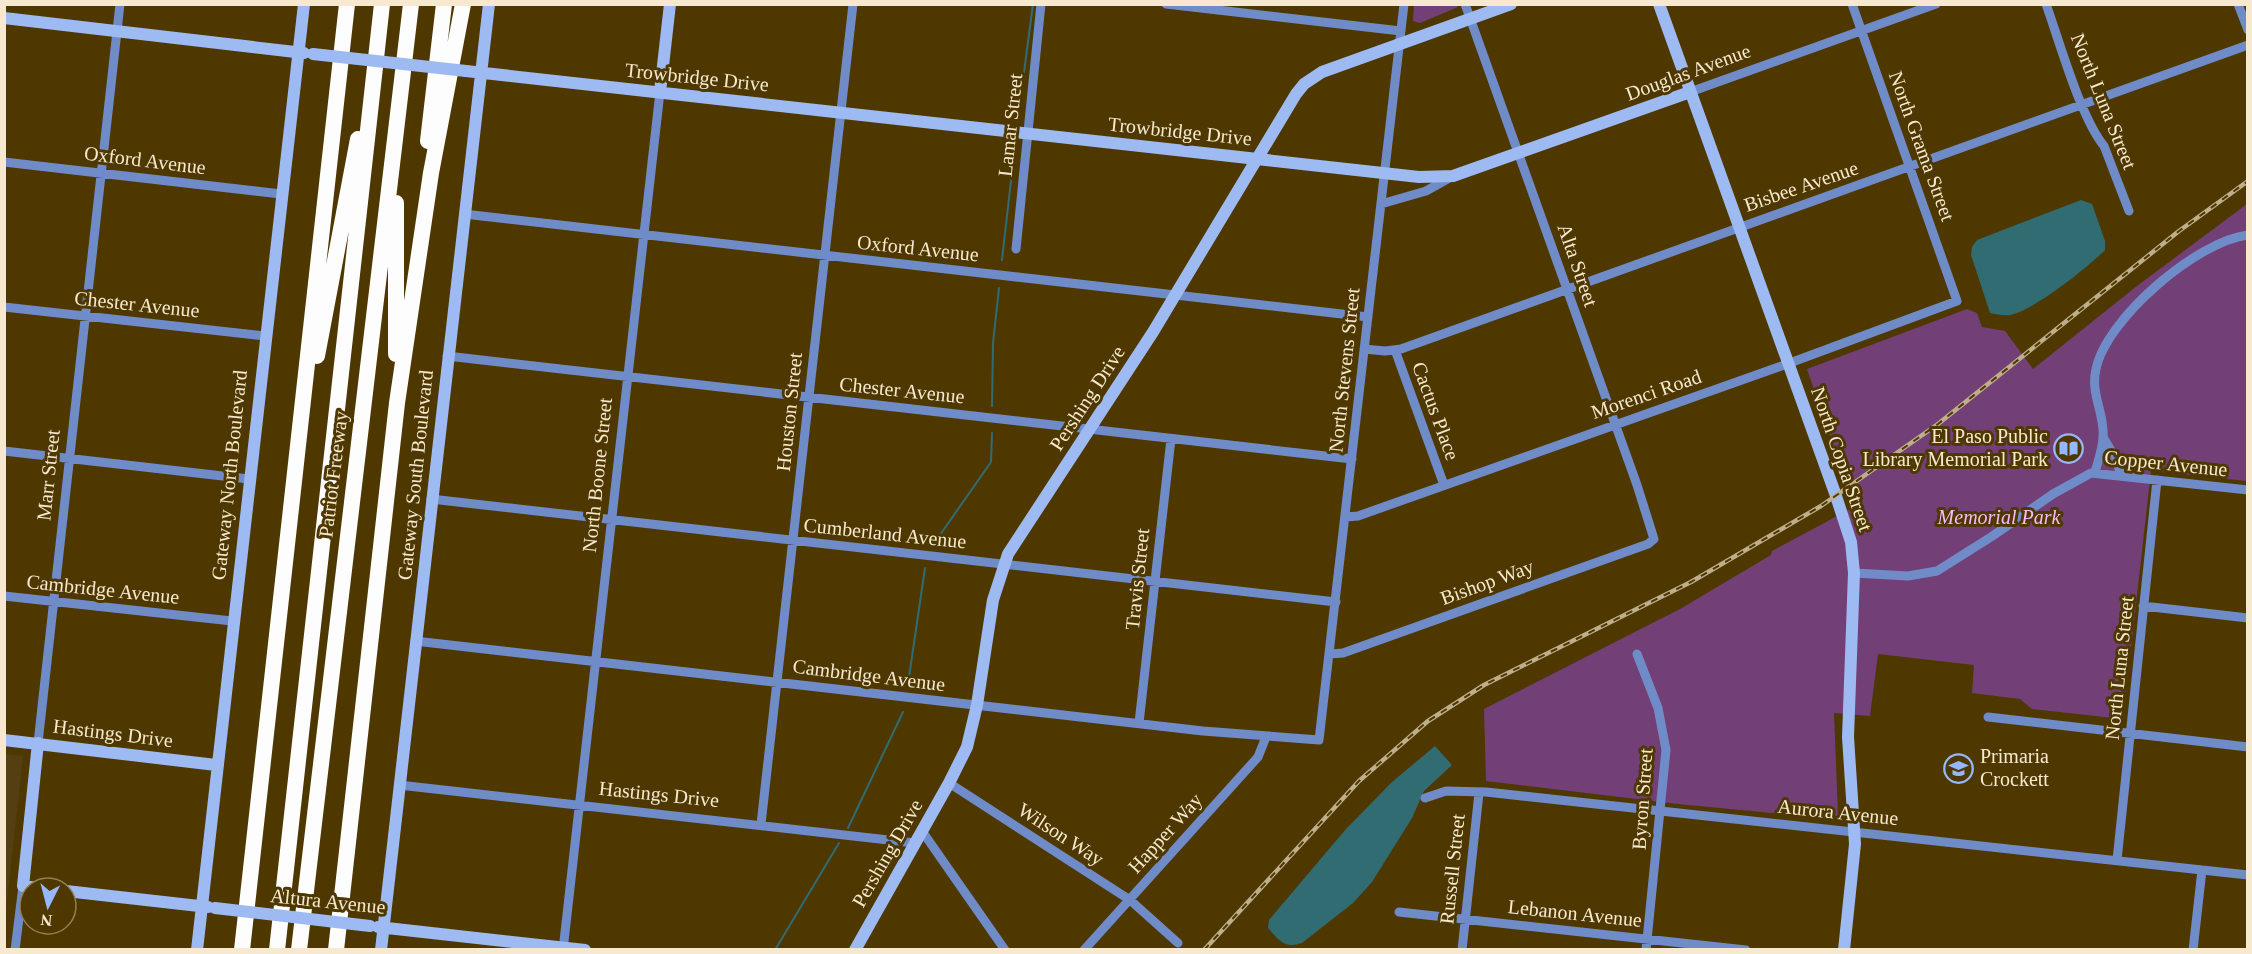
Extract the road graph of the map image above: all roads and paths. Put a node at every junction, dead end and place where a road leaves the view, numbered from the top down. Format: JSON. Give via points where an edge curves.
{"nodes":[{"id":1,"x":120,"y":4,"type":"edge"},
{"id":2,"x":303,"y":4,"type":"edge"},
{"id":3,"x":337,"y":4,"type":"edge"},
{"id":4,"x":347,"y":4,"type":"edge"},
{"id":5,"x":375,"y":4,"type":"edge"},
{"id":6,"x":382,"y":4,"type":"edge"},
{"id":7,"x":411,"y":4,"type":"edge"},
{"id":8,"x":444,"y":4,"type":"edge"},
{"id":9,"x":463,"y":4,"type":"edge"},
{"id":10,"x":489,"y":4,"type":"edge"},
{"id":11,"x":670,"y":4,"type":"edge"},
{"id":12,"x":853,"y":4,"type":"edge"},
{"id":13,"x":1041,"y":4,"type":"edge"},
{"id":14,"x":1166,"y":4,"type":"edge"},
{"id":15,"x":1404,"y":4,"type":"edge"},
{"id":16,"x":1465,"y":4,"type":"edge"},
{"id":17,"x":1511,"y":4,"type":"edge"},
{"id":18,"x":1659,"y":4,"type":"edge"},
{"id":19,"x":1852,"y":4,"type":"edge"},
{"id":20,"x":1936,"y":4,"type":"edge"},
{"id":21,"x":2046,"y":4,"type":"edge"},
{"id":22,"x":2238,"y":4,"type":"edge"},
{"id":23,"x":1220,"y":8,"type":"edge"},
{"id":24,"x":4,"y":18,"type":"edge"},
{"id":25,"x":1470,"y":19,"type":"junction"},
{"id":26,"x":2247,"y":30,"type":"edge"},
{"id":27,"x":117,"y":31,"type":"junction"},
{"id":28,"x":1401,"y":31,"type":"junction"},
{"id":29,"x":1862,"y":31,"type":"junction"},
{"id":30,"x":1399,"y":45,"type":"junction"},
{"id":31,"x":2247,"y":45,"type":"edge"},
{"id":32,"x":298,"y":52,"type":"junction"},
{"id":33,"x":481,"y":73,"type":"junction"},
{"id":34,"x":660,"y":92,"type":"junction"},
{"id":35,"x":1690,"y":92,"type":"junction"},
{"id":36,"x":336,"y":98,"type":"junction"},
{"id":37,"x":2083,"y":105,"type":"junction"},
{"id":38,"x":841,"y":112,"type":"junction"},
{"id":39,"x":1027,"y":133,"type":"junction"},
{"id":40,"x":1519,"y":153,"type":"junction"},
{"id":41,"x":1257,"y":159,"type":"junction"},
{"id":42,"x":4,"y":162,"type":"edge"},
{"id":43,"x":1912,"y":166,"type":"junction"},
{"id":44,"x":392,"y":168,"type":"junction"},
{"id":45,"x":100,"y":173,"type":"junction"},
{"id":46,"x":1384,"y":173,"type":"junction"},
{"id":47,"x":1453,"y":176,"type":"junction"},
{"id":48,"x":281,"y":194,"type":"junction"},
{"id":49,"x":1381,"y":204,"type":"junction"},
{"id":50,"x":2129,"y":211,"type":"dead end"},
{"id":51,"x":464,"y":214,"type":"junction"},
{"id":52,"x":1738,"y":228,"type":"junction"},
{"id":53,"x":644,"y":235,"type":"junction"},
{"id":54,"x":2247,"y":235,"type":"edge"},
{"id":55,"x":1016,"y":249,"type":"dead end"},
{"id":56,"x":825,"y":255,"type":"junction"},
{"id":57,"x":1567,"y":289,"type":"junction"},
{"id":58,"x":1176,"y":295,"type":"junction"},
{"id":59,"x":412,"y":300,"type":"junction"},
{"id":60,"x":1957,"y":301,"type":"joint"},
{"id":61,"x":4,"y":307,"type":"edge"},
{"id":62,"x":85,"y":316,"type":"junction"},
{"id":63,"x":1368,"y":317,"type":"junction"},
{"id":64,"x":265,"y":336,"type":"junction"},
{"id":65,"x":1364,"y":349,"type":"junction"},
{"id":66,"x":1395,"y":350,"type":"junction"},
{"id":67,"x":447,"y":356,"type":"junction"},
{"id":68,"x":1787,"y":364,"type":"junction"},
{"id":69,"x":628,"y":377,"type":"junction"},
{"id":70,"x":809,"y":398,"type":"junction"},
{"id":71,"x":397,"y":403,"type":"junction"},
{"id":72,"x":301,"y":409,"type":"junction"},
{"id":73,"x":1615,"y":424,"type":"junction"},
{"id":74,"x":1091,"y":429,"type":"junction"},
{"id":75,"x":2103,"y":437,"type":"junction"},
{"id":76,"x":1171,"y":439,"type":"junction"},
{"id":77,"x":4,"y":451,"type":"edge"},
{"id":78,"x":69,"y":459,"type":"junction"},
{"id":79,"x":1352,"y":459,"type":"junction"},
{"id":80,"x":2095,"y":472,"type":"junction"},
{"id":81,"x":2121,"y":475,"type":"junction"},
{"id":82,"x":249,"y":479,"type":"junction"},
{"id":83,"x":2157,"y":480,"type":"junction"},
{"id":84,"x":1444,"y":485,"type":"junction"},
{"id":85,"x":2247,"y":490,"type":"edge"},
{"id":86,"x":431,"y":499,"type":"junction"},
{"id":87,"x":1346,"y":517,"type":"junction"},
{"id":88,"x":612,"y":520,"type":"junction"},
{"id":89,"x":1654,"y":539,"type":"joint"},
{"id":90,"x":792,"y":540,"type":"junction"},
{"id":91,"x":1004,"y":564,"type":"junction"},
{"id":92,"x":1854,"y":573,"type":"junction"},
{"id":93,"x":1155,"y":581,"type":"junction"},
{"id":94,"x":4,"y":596,"type":"edge"},
{"id":95,"x":53,"y":602,"type":"junction"},
{"id":96,"x":1336,"y":602,"type":"junction"},
{"id":97,"x":2143,"y":606,"type":"junction"},
{"id":98,"x":2247,"y":618,"type":"edge"},
{"id":99,"x":232,"y":621,"type":"junction"},
{"id":100,"x":415,"y":642,"type":"junction"},
{"id":101,"x":1330,"y":654,"type":"junction"},
{"id":102,"x":1637,"y":654,"type":"dead end"},
{"id":103,"x":595,"y":662,"type":"junction"},
{"id":104,"x":776,"y":682,"type":"junction"},
{"id":105,"x":976,"y":705,"type":"junction"},
{"id":106,"x":1988,"y":717,"type":"dead end"},
{"id":107,"x":1139,"y":723,"type":"junction"},
{"id":108,"x":2131,"y":735,"type":"junction"},
{"id":109,"x":1266,"y":737,"type":"junction"},
{"id":110,"x":4,"y":740,"type":"edge"},
{"id":111,"x":1319,"y":740,"type":"joint"},
{"id":112,"x":38,"y":743,"type":"junction"},
{"id":113,"x":2247,"y":747,"type":"edge"},
{"id":114,"x":216,"y":765,"type":"junction"},
{"id":115,"x":949,"y":783,"type":"junction"},
{"id":116,"x":399,"y":785,"type":"junction"},
{"id":117,"x":1479,"y":793,"type":"junction"},
{"id":118,"x":1425,"y":798,"type":"dead end"},
{"id":119,"x":579,"y":805,"type":"junction"},
{"id":120,"x":1661,"y":810,"type":"junction"},
{"id":121,"x":761,"y":824,"type":"junction"},
{"id":122,"x":922,"y":831,"type":"junction"},
{"id":123,"x":1855,"y":832,"type":"junction"},
{"id":124,"x":915,"y":843,"type":"junction"},
{"id":125,"x":2117,"y":861,"type":"junction"},
{"id":126,"x":2202,"y":870,"type":"junction"},
{"id":127,"x":2247,"y":875,"type":"edge"},
{"id":128,"x":24,"y":876,"type":"edge"},
{"id":129,"x":78,"y":892,"type":"edge"},
{"id":130,"x":1130,"y":900,"type":"junction"},
{"id":131,"x":202,"y":906,"type":"junction"},
{"id":132,"x":1399,"y":912,"type":"dead end"},
{"id":133,"x":1465,"y":919,"type":"junction"},
{"id":134,"x":18,"y":926,"type":"edge"},
{"id":135,"x":384,"y":927,"type":"junction"},
{"id":136,"x":1647,"y":939,"type":"junction"},
{"id":137,"x":1178,"y":943,"type":"dead end"},
{"id":138,"x":563,"y":948,"type":"edge"},
{"id":139,"x":15,"y":950,"type":"edge"},
{"id":140,"x":197,"y":950,"type":"edge"},
{"id":141,"x":242,"y":950,"type":"edge"},
{"id":142,"x":278,"y":950,"type":"edge"},
{"id":143,"x":299,"y":950,"type":"edge"},
{"id":144,"x":336,"y":950,"type":"edge"},
{"id":145,"x":381,"y":950,"type":"edge"},
{"id":146,"x":585,"y":950,"type":"edge"},
{"id":147,"x":855,"y":950,"type":"edge"},
{"id":148,"x":1005,"y":950,"type":"edge"},
{"id":149,"x":1084,"y":950,"type":"edge"},
{"id":150,"x":1462,"y":950,"type":"edge"},
{"id":151,"x":1646,"y":950,"type":"edge"},
{"id":152,"x":1746,"y":950,"type":"edge"},
{"id":153,"x":1844,"y":950,"type":"edge"},
{"id":154,"x":2193,"y":950,"type":"edge"}],
"edges":[{"from":1,"to":27,"type":"street","name":"Marr Street"},
{"from":2,"to":32,"type":"main road","name":"Gateway North Boulevard"},
{"from":3,"to":36,"type":"highway","via":[[330,82]]},
{"from":4,"to":36,"type":"highway"},
{"from":5,"to":72,"type":"highway","via":[[356,152],[310,396]]},
{"from":6,"to":142,"type":"highway","name":"Patriot Freeway"},
{"from":7,"to":44,"type":"highway","name":"Patriot Freeway"},
{"from":8,"to":59,"type":"highway"},
{"from":9,"to":59,"type":"highway"},
{"from":10,"to":33,"type":"main road","name":"Gateway South Boulevard"},
{"from":11,"to":34,"type":"main road","name":"North Boone Street"},
{"from":12,"to":38,"type":"street","name":"Houston Street"},
{"from":13,"to":39,"type":"street","name":"Lamar Street"},
{"from":14,"to":23,"type":"street"},
{"from":15,"to":28,"type":"street","name":"North Stevens Street"},
{"from":16,"to":25,"type":"street","name":"Alta Street"},
{"from":17,"to":25,"type":"main road","name":"Pershing Drive"},
{"from":18,"to":35,"type":"main road","name":"North Copia Street"},
{"from":19,"to":29,"type":"street","name":"North Grama Street"},
{"from":20,"to":29,"type":"street","name":"Douglas Avenue"},
{"from":21,"to":37,"type":"street","name":"North Luna Street"},
{"from":22,"to":26,"type":"street"},
{"from":23,"to":28,"type":"street"},
{"from":24,"to":27,"type":"main road","name":"Trowbridge Drive"},
{"from":25,"to":30,"type":"main road","name":"Pershing Drive"},
{"from":25,"to":40,"type":"street","name":"Alta Street"},
{"from":27,"to":32,"type":"main road","name":"Trowbridge Drive"},
{"from":27,"to":45,"type":"street","name":"Marr Street"},
{"from":28,"to":30,"type":"street","name":"North Stevens Street"},
{"from":29,"to":35,"type":"street","name":"Douglas Avenue"},
{"from":29,"to":43,"type":"street","name":"North Grama Street"},
{"from":30,"to":41,"type":"main road","name":"Pershing Drive","via":[[1312,77],[1296,94]]},
{"from":30,"to":46,"type":"street","name":"North Stevens Street"},
{"from":31,"to":37,"type":"street","name":"Bisbee Avenue"},
{"from":32,"to":33,"type":"main road","name":"Trowbridge Drive","bridge":true},
{"from":32,"to":48,"type":"main road","name":"Gateway North Boulevard"},
{"from":33,"to":34,"type":"main road","name":"Trowbridge Drive"},
{"from":33,"to":51,"type":"main road","name":"Gateway South Boulevard"},
{"from":34,"to":38,"type":"main road","name":"Trowbridge Drive"},
{"from":34,"to":53,"type":"street","name":"North Boone Street"},
{"from":35,"to":40,"type":"main road","name":"Douglas Avenue"},
{"from":35,"to":52,"type":"main road","name":"North Copia Street"},
{"from":36,"to":72,"type":"highway"},
{"from":37,"to":43,"type":"street","name":"Bisbee Avenue"},
{"from":37,"to":50,"type":"street","name":"North Luna Street"},
{"from":38,"to":39,"type":"main road","name":"Trowbridge Drive"},
{"from":38,"to":56,"type":"street","name":"Houston Street"},
{"from":39,"to":41,"type":"main road","name":"Trowbridge Drive"},
{"from":39,"to":55,"type":"street","name":"Lamar Street"},
{"from":40,"to":47,"type":"main road","name":"Douglas Avenue"},
{"from":40,"to":57,"type":"street","name":"Alta Street"},
{"from":41,"to":46,"type":"main road","name":"Trowbridge Drive"},
{"from":41,"to":58,"type":"main road","name":"Pershing Drive"},
{"from":42,"to":45,"type":"street","name":"Oxford Avenue"},
{"from":43,"to":52,"type":"street","name":"Bisbee Avenue"},
{"from":43,"to":60,"type":"street","name":"North Grama Street"},
{"from":44,"to":71,"type":"highway","via":[[397,186]]},
{"from":44,"to":143,"type":"highway","name":"Patriot Freeway"},
{"from":45,"to":48,"type":"street","name":"Oxford Avenue"},
{"from":45,"to":62,"type":"street","name":"Marr Street"},
{"from":46,"to":47,"type":"main road","name":"Douglas Avenue"},
{"from":46,"to":49,"type":"street","name":"North Stevens Street"},
{"from":47,"to":49,"type":"street","name":"Douglas Avenue","via":[[1426,191]]},
{"from":48,"to":64,"type":"main road","name":"Gateway North Boulevard"},
{"from":49,"to":63,"type":"street","name":"North Stevens Street"},
{"from":51,"to":53,"type":"street","name":"Oxford Avenue"},
{"from":51,"to":67,"type":"main road","name":"Gateway South Boulevard"},
{"from":52,"to":57,"type":"street","name":"Bisbee Avenue"},
{"from":52,"to":68,"type":"main road","name":"North Copia Street"},
{"from":53,"to":56,"type":"street","name":"Oxford Avenue"},
{"from":53,"to":69,"type":"street","name":"North Boone Street"},
{"from":54,"to":75,"type":"street","via":[[2228,240],[2193,259],[2148,296],[2110,335],[2094,380]]},
{"from":56,"to":58,"type":"street","name":"Oxford Avenue"},
{"from":56,"to":70,"type":"street","name":"Houston Street"},
{"from":57,"to":66,"type":"street","name":"Bisbee Avenue"},
{"from":57,"to":73,"type":"street","name":"Alta Street"},
{"from":58,"to":63,"type":"street","name":"Oxford Avenue"},
{"from":58,"to":74,"type":"main road","name":"Pershing Drive"},
{"from":59,"to":71,"type":"highway"},
{"from":60,"to":68,"type":"street","name":"Morenci Road"},
{"from":61,"to":62,"type":"street","name":"Chester Avenue"},
{"from":62,"to":64,"type":"street","name":"Chester Avenue"},
{"from":62,"to":78,"type":"street","name":"Marr Street"},
{"from":63,"to":65,"type":"street","name":"North Stevens Street"},
{"from":64,"to":82,"type":"main road","name":"Gateway North Boulevard"},
{"from":65,"to":66,"type":"street","name":"Bisbee Avenue"},
{"from":65,"to":79,"type":"street","name":"North Stevens Street"},
{"from":66,"to":84,"type":"street","name":"Cactus Place"},
{"from":67,"to":69,"type":"street","name":"Chester Avenue"},
{"from":67,"to":86,"type":"main road","name":"Gateway South Boulevard"},
{"from":68,"to":73,"type":"street","name":"Morenci Road"},
{"from":68,"to":92,"type":"main road","name":"North Copia Street","via":[[1847,530]]},
{"from":69,"to":70,"type":"street","name":"Chester Avenue"},
{"from":69,"to":88,"type":"street","name":"North Boone Street"},
{"from":70,"to":74,"type":"street","name":"Chester Avenue"},
{"from":70,"to":90,"type":"street","name":"Houston Street"},
{"from":71,"to":144,"type":"highway"},
{"from":72,"to":141,"type":"highway"},
{"from":73,"to":84,"type":"street","name":"Morenci Road"},
{"from":73,"to":89,"type":"street","name":"Alta Street"},
{"from":74,"to":76,"type":"street","name":"Chester Avenue"},
{"from":74,"to":91,"type":"main road","name":"Pershing Drive","via":[[1018,536]]},
{"from":75,"to":80,"type":"street"},
{"from":75,"to":81,"type":"street"},
{"from":76,"to":79,"type":"street","name":"Chester Avenue"},
{"from":76,"to":93,"type":"street","name":"Travis Street"},
{"from":77,"to":78,"type":"street"},
{"from":78,"to":82,"type":"street"},
{"from":78,"to":95,"type":"street","name":"Marr Street"},
{"from":79,"to":87,"type":"street","name":"North Stevens Street"},
{"from":80,"to":81,"type":"street","name":"Copper Avenue"},
{"from":80,"to":92,"type":"street","name":"Copper Avenue","via":[[2053,494],[1955,561],[1927,574]]},
{"from":81,"to":83,"type":"street","name":"Copper Avenue"},
{"from":82,"to":99,"type":"main road","name":"Gateway North Boulevard"},
{"from":83,"to":85,"type":"street","name":"Copper Avenue"},
{"from":83,"to":97,"type":"street","name":"North Luna Street"},
{"from":84,"to":87,"type":"street","name":"Morenci Road"},
{"from":86,"to":88,"type":"street","name":"Cumberland Avenue"},
{"from":86,"to":100,"type":"main road","name":"Gateway South Boulevard"},
{"from":87,"to":96,"type":"street","name":"North Stevens Street"},
{"from":88,"to":90,"type":"street","name":"Cumberland Avenue"},
{"from":88,"to":103,"type":"street","name":"North Boone Street"},
{"from":89,"to":101,"type":"street","name":"Bishop Way","via":[[1343,653]]},
{"from":90,"to":91,"type":"street","name":"Cumberland Avenue"},
{"from":90,"to":104,"type":"street","name":"Houston Street"},
{"from":91,"to":93,"type":"street","name":"Cumberland Avenue"},
{"from":91,"to":105,"type":"main road","name":"Pershing Drive","via":[[993,600]]},
{"from":92,"to":123,"type":"main road","name":"North Copia Street","via":[[1848,737]]},
{"from":93,"to":96,"type":"street","name":"Cumberland Avenue"},
{"from":93,"to":107,"type":"street","name":"Travis Street"},
{"from":94,"to":95,"type":"street","name":"Cambridge Avenue"},
{"from":95,"to":99,"type":"street","name":"Cambridge Avenue"},
{"from":95,"to":112,"type":"street","name":"Marr Street"},
{"from":96,"to":101,"type":"street","name":"North Stevens Street"},
{"from":97,"to":98,"type":"street"},
{"from":97,"to":108,"type":"street","name":"North Luna Street"},
{"from":99,"to":114,"type":"main road","name":"Gateway North Boulevard"},
{"from":100,"to":103,"type":"street","name":"Cambridge Avenue"},
{"from":100,"to":116,"type":"main road","name":"Gateway South Boulevard"},
{"from":101,"to":111,"type":"street","name":"North Stevens Street"},
{"from":102,"to":120,"type":"street","name":"Byron Street","via":[[1658,708],[1664,738],[1666,769]]},
{"from":103,"to":104,"type":"street","name":"Cambridge Avenue"},
{"from":103,"to":119,"type":"street","name":"North Boone Street"},
{"from":104,"to":105,"type":"street","name":"Cambridge Avenue"},
{"from":104,"to":121,"type":"street","name":"Houston Street"},
{"from":105,"to":107,"type":"street","name":"Cambridge Avenue"},
{"from":105,"to":115,"type":"main road","name":"Pershing Drive","via":[[967,747]]},
{"from":106,"to":108,"type":"street"},
{"from":107,"to":109,"type":"street","name":"Cambridge Avenue"},
{"from":108,"to":113,"type":"street"},
{"from":108,"to":125,"type":"street","name":"North Luna Street"},
{"from":109,"to":111,"type":"street","name":"Cambridge Avenue"},
{"from":109,"to":130,"type":"street","name":"Happer Way","via":[[1258,757]]},
{"from":110,"to":112,"type":"main road","name":"Hastings Drive"},
{"from":112,"to":114,"type":"main road","name":"Hastings Drive"},
{"from":112,"to":128,"type":"main road","name":"Marr Street"},
{"from":114,"to":131,"type":"main road","name":"Gateway North Boulevard"},
{"from":115,"to":122,"type":"main road","name":"Pershing Drive"},
{"from":115,"to":130,"type":"street","name":"Wilson Way"},
{"from":116,"to":119,"type":"street","name":"Hastings Drive"},
{"from":116,"to":135,"type":"main road","name":"Gateway South Boulevard"},
{"from":117,"to":118,"type":"street","name":"Aurora Avenue","via":[[1446,791]]},
{"from":117,"to":120,"type":"street","name":"Aurora Avenue"},
{"from":117,"to":133,"type":"street","name":"Russell Street"},
{"from":119,"to":121,"type":"street","name":"Hastings Drive"},
{"from":119,"to":138,"type":"street","name":"North Boone Street"},
{"from":120,"to":123,"type":"street","name":"Aurora Avenue"},
{"from":120,"to":136,"type":"street","name":"Byron Street"},
{"from":121,"to":124,"type":"street","name":"Hastings Drive"},
{"from":122,"to":124,"type":"main road","name":"Pershing Drive"},
{"from":122,"to":148,"type":"street"},
{"from":123,"to":125,"type":"street","name":"Aurora Avenue"},
{"from":123,"to":153,"type":"main road","name":"North Copia Street"},
{"from":124,"to":147,"type":"main road","name":"Pershing Drive"},
{"from":125,"to":126,"type":"street","name":"Aurora Avenue"},
{"from":126,"to":127,"type":"street","name":"Aurora Avenue"},
{"from":126,"to":154,"type":"street"},
{"from":129,"to":131,"type":"main road","name":"Altura Avenue"},
{"from":130,"to":137,"type":"street","name":"Wilson Way"},
{"from":130,"to":149,"type":"street","name":"Happer Way"},
{"from":131,"to":135,"type":"main road","name":"Altura Avenue","bridge":true},
{"from":131,"to":140,"type":"main road","name":"Gateway North Boulevard"},
{"from":132,"to":133,"type":"street","name":"Lebanon Avenue"},
{"from":133,"to":136,"type":"street","name":"Lebanon Avenue"},
{"from":133,"to":150,"type":"street","name":"Russell Street"},
{"from":134,"to":139,"type":"street","name":"Marr Street"},
{"from":135,"to":138,"type":"main road","name":"Altura Avenue"},
{"from":135,"to":145,"type":"main road","name":"Gateway South Boulevard"},
{"from":136,"to":151,"type":"street","name":"Byron Street"},
{"from":136,"to":152,"type":"street","name":"Lebanon Avenue"},
{"from":138,"to":146,"type":"main road","name":"Altura Avenue"}]}
